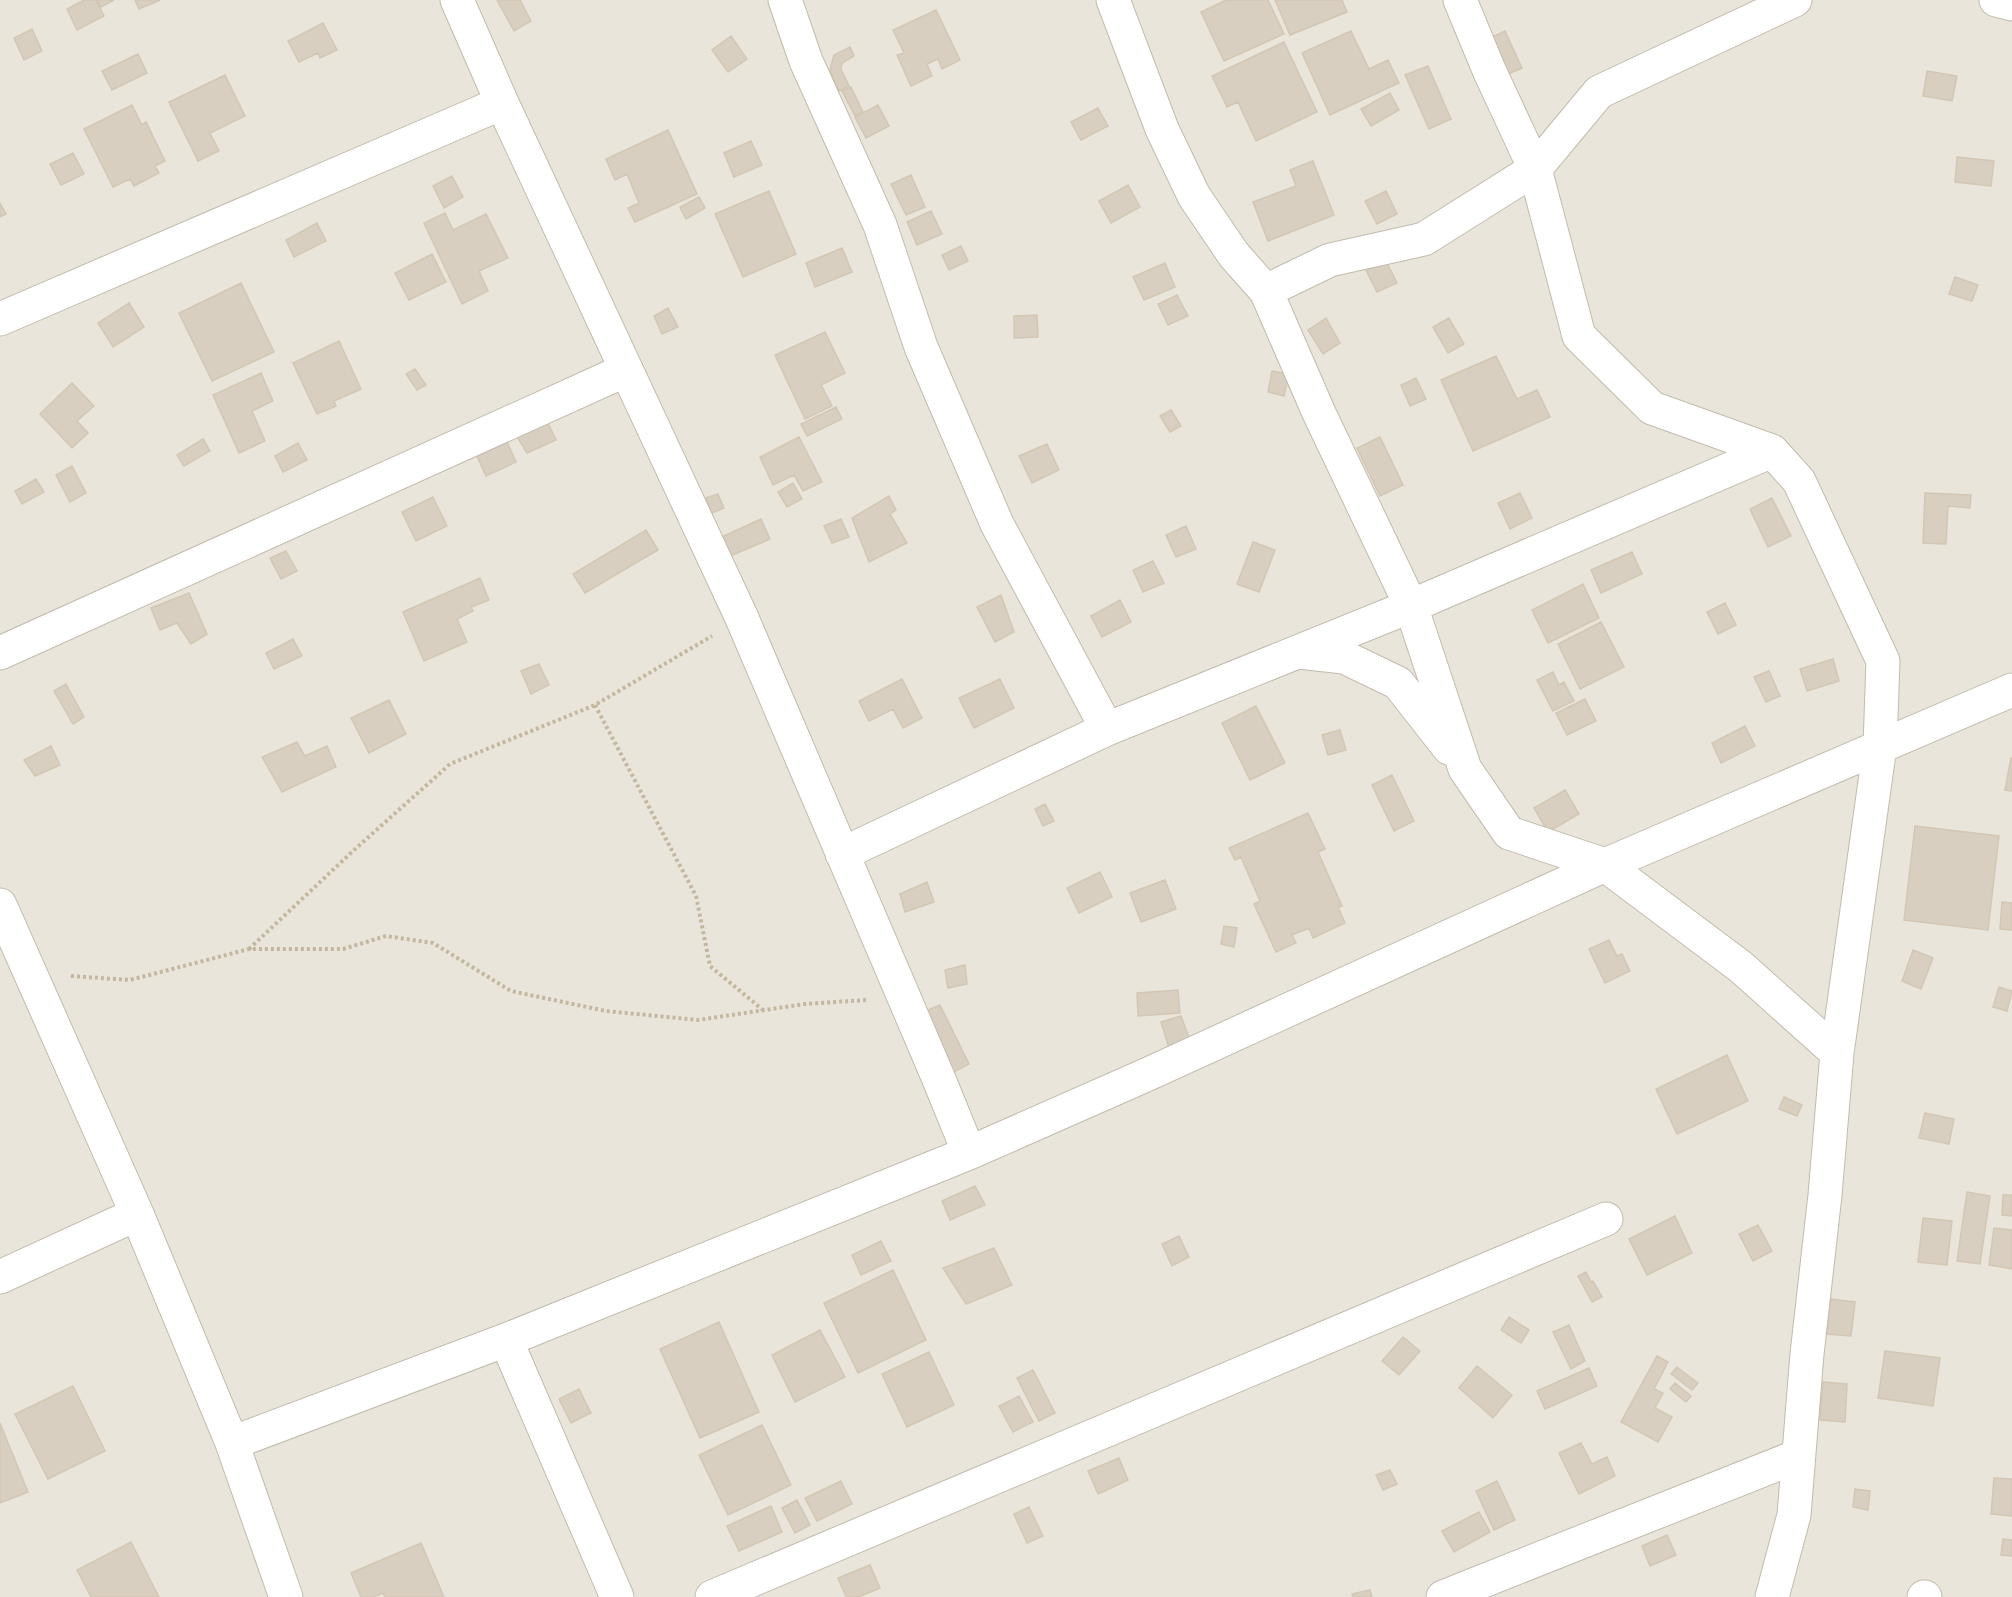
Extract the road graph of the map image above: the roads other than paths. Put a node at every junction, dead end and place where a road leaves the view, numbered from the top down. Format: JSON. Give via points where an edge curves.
{"nodes":[{"id":1,"x":457,"y":0,"type":"edge"},
{"id":2,"x":785,"y":0,"type":"edge"},
{"id":3,"x":1113,"y":0,"type":"edge"},
{"id":4,"x":1460,"y":0,"type":"edge"},
{"id":5,"x":1795,"y":0,"type":"edge"},
{"id":6,"x":1996,"y":0,"type":"edge"},
{"id":7,"x":2012,"y":4,"type":"edge"},
{"id":8,"x":502,"y":104,"type":"junction"},
{"id":9,"x":1535,"y":170,"type":"junction"},
{"id":10,"x":1266,"y":291,"type":"junction"},
{"id":11,"x":0,"y":319,"type":"edge"},
{"id":12,"x":626,"y":370,"type":"junction"},
{"id":13,"x":1772,"y":452,"type":"junction"},
{"id":14,"x":1411,"y":606,"type":"junction"},
{"id":15,"x":1295,"y":652,"type":"junction"},
{"id":16,"x":0,"y":653,"type":"edge"},
{"id":17,"x":2012,"y":690,"type":"edge"},
{"id":18,"x":1107,"y":729,"type":"junction"},
{"id":19,"x":1880,"y":746,"type":"junction"},
{"id":20,"x":1465,"y":769,"type":"junction"},
{"id":21,"x":842,"y":854,"type":"junction"},
{"id":22,"x":1605,"y":865,"type":"junction"},
{"id":23,"x":0,"y":905,"type":"edge"},
{"id":24,"x":17,"y":957,"type":"edge"},
{"id":25,"x":1837,"y":1053,"type":"junction"},
{"id":26,"x":969,"y":1153,"type":"junction"},
{"id":27,"x":137,"y":1214,"type":"junction"},
{"id":28,"x":1606,"y":1219,"type":"dead end"},
{"id":29,"x":0,"y":1277,"type":"edge"},
{"id":30,"x":506,"y":1340,"type":"junction"},
{"id":31,"x":232,"y":1443,"type":"junction"},
{"id":32,"x":1798,"y":1456,"type":"junction"},
{"id":33,"x":286,"y":1597,"type":"edge"},
{"id":34,"x":617,"y":1597,"type":"edge"},
{"id":35,"x":712,"y":1597,"type":"edge"},
{"id":36,"x":1443,"y":1597,"type":"edge"},
{"id":37,"x":1772,"y":1597,"type":"edge"}],
"edges":[{"from":1,"to":8,"type":"street"},
{"from":2,"to":18,"type":"street","via":[[806,61],[880,225],[921,346],[997,524]]},
{"from":3,"to":10,"type":"street","via":[[1162,129],[1194,196],[1234,255]]},
{"from":4,"to":9,"type":"street"},
{"from":5,"to":9,"type":"street","via":[[1599,92]]},
{"from":6,"to":7,"type":"street"},
{"from":8,"to":11,"type":"street"},
{"from":8,"to":12,"type":"street"},
{"from":9,"to":10,"type":"street","via":[[1424,239],[1330,260]]},
{"from":9,"to":13,"type":"street","via":[[1579,336],[1652,408]]},
{"from":10,"to":14,"type":"street"},
{"from":12,"to":16,"type":"street"},
{"from":12,"to":21,"type":"street","via":[[741,616]]},
{"from":13,"to":14,"type":"street"},
{"from":13,"to":19,"type":"street","via":[[1799,482],[1883,661]]},
{"from":14,"to":15,"type":"street"},
{"from":14,"to":20,"type":"street"},
{"from":15,"to":18,"type":"street"},
{"from":15,"to":20,"type":"street","via":[[1344,657],[1398,683]]},
{"from":17,"to":19,"type":"street"},
{"from":18,"to":21,"type":"street"},
{"from":19,"to":22,"type":"street"},
{"from":19,"to":25,"type":"street"},
{"from":20,"to":22,"type":"street","via":[[1509,833]]},
{"from":21,"to":26,"type":"street"},
{"from":22,"to":25,"type":"street","via":[[1741,967]]},
{"from":22,"to":26,"type":"street"},
{"from":23,"to":24,"type":"street"},
{"from":24,"to":27,"type":"street"},
{"from":25,"to":32,"type":"street"},
{"from":26,"to":30,"type":"street"},
{"from":27,"to":29,"type":"street"},
{"from":27,"to":31,"type":"street"},
{"from":28,"to":35,"type":"street"},
{"from":30,"to":31,"type":"street"},
{"from":30,"to":34,"type":"street"},
{"from":31,"to":33,"type":"street"},
{"from":32,"to":36,"type":"street"},
{"from":32,"to":37,"type":"street","via":[[1794,1515]]}]}
